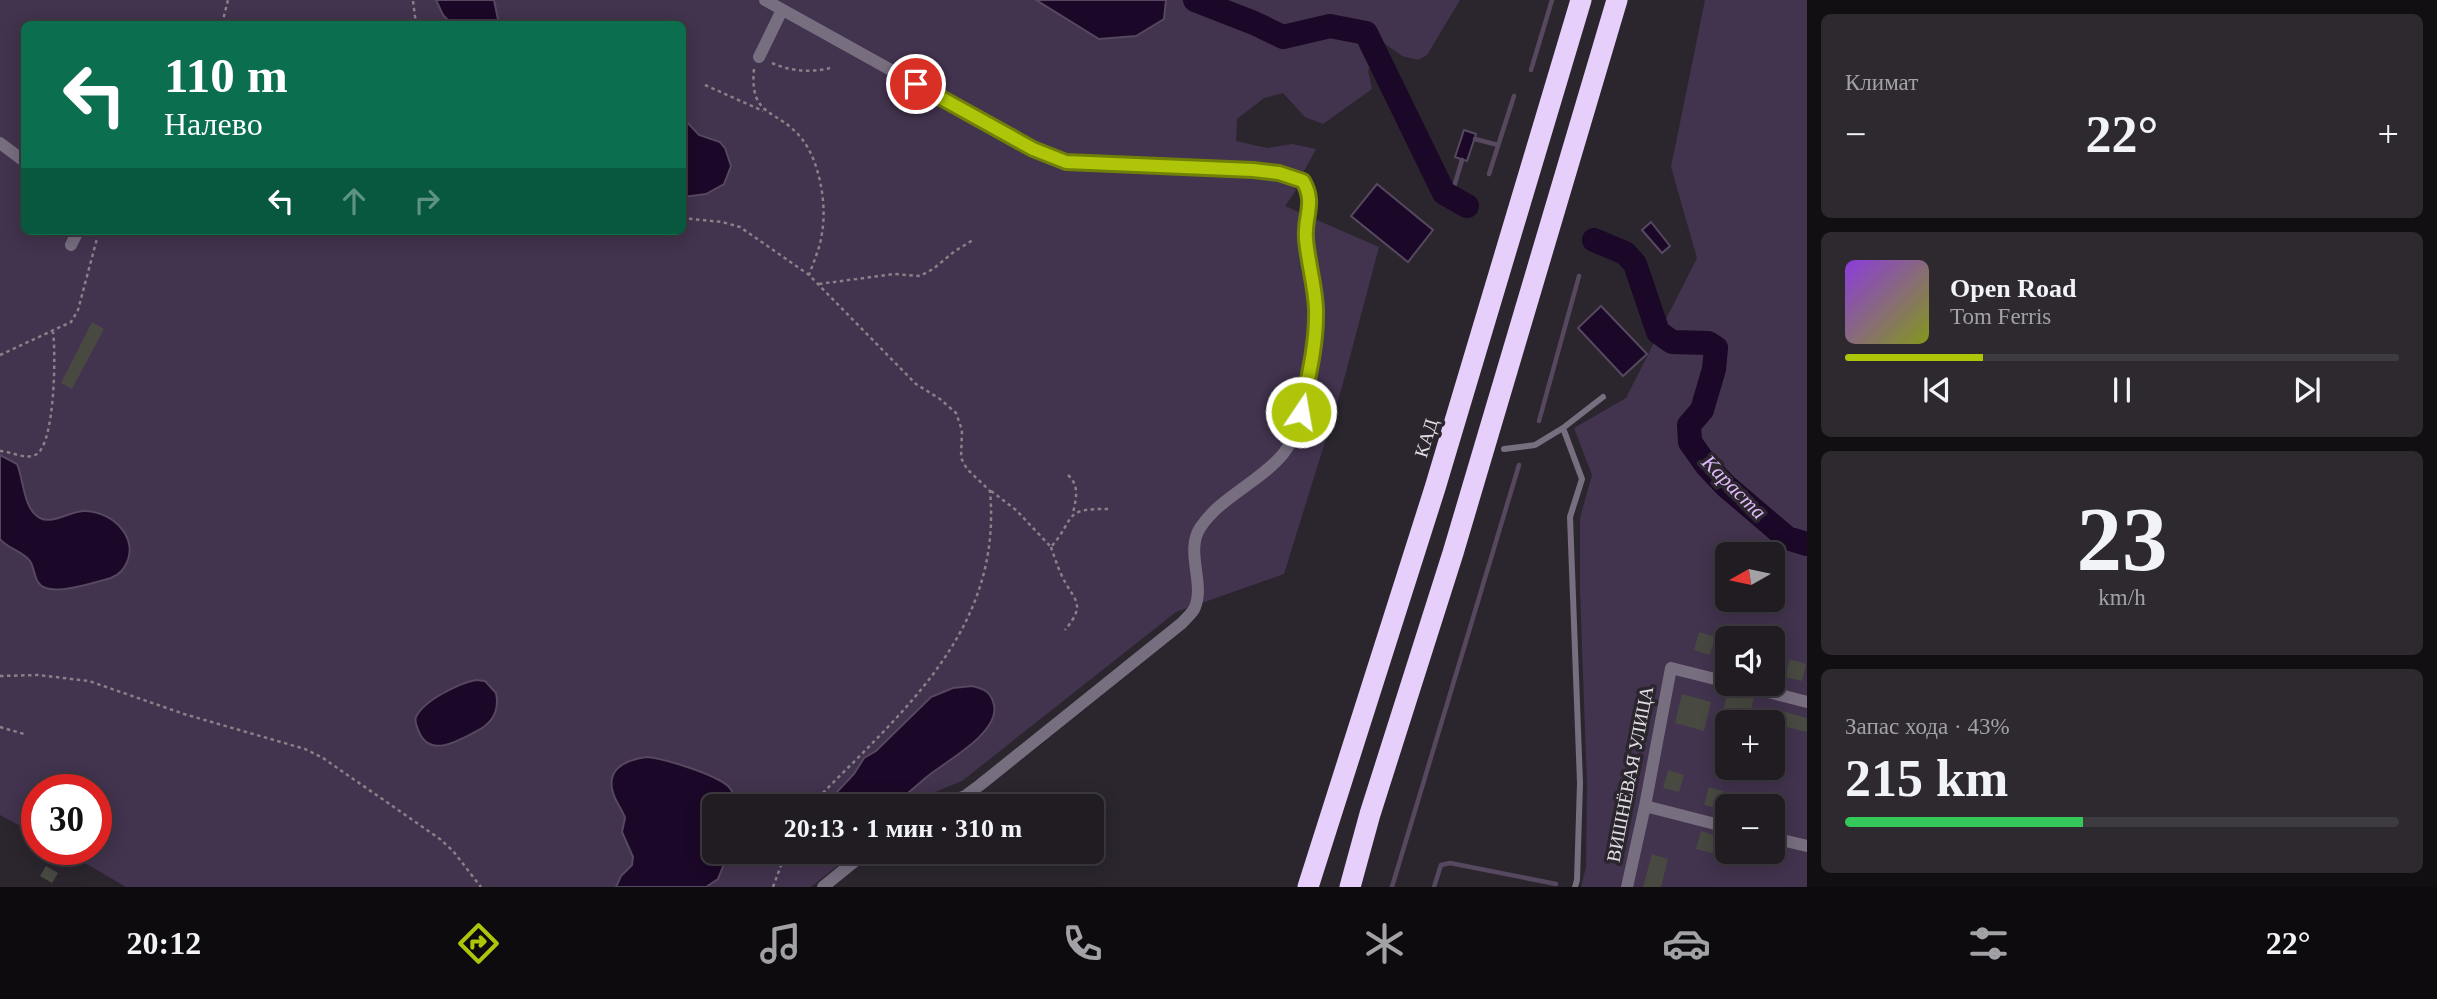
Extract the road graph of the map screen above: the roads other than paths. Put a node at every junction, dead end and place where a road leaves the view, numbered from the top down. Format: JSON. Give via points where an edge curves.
{"nodes":[{"id":1,"x":765,"y":0,"type":"edge"},
{"id":2,"x":1581,"y":0,"type":"edge"},
{"id":3,"x":1617,"y":0,"type":"edge"},
{"id":4,"x":782,"y":10,"type":"junction"},
{"id":5,"x":759,"y":57,"type":"road end"},
{"id":6,"x":0,"y":143,"type":"edge"},
{"id":7,"x":21,"y":159,"type":"edge"},
{"id":8,"x":76,"y":235,"type":"edge"},
{"id":9,"x":71,"y":245,"type":"dead end"},
{"id":10,"x":1603,"y":397,"type":"dead end"},
{"id":11,"x":1563,"y":428,"type":"junction"},
{"id":12,"x":1504,"y":449,"type":"dead end"},
{"id":13,"x":1715,"y":679,"type":"edge"},
{"id":14,"x":1784,"y":696,"type":"edge"},
{"id":15,"x":1807,"y":702,"type":"edge"},
{"id":16,"x":968,"y":794,"type":"edge"},
{"id":17,"x":1645,"y":806,"type":"junction"},
{"id":18,"x":1715,"y":824,"type":"edge"},
{"id":19,"x":1785,"y":841,"type":"edge"},
{"id":20,"x":1807,"y":846,"type":"edge"},
{"id":21,"x":851,"y":864,"type":"edge"},
{"id":22,"x":822,"y":887,"type":"edge"},
{"id":23,"x":1308,"y":887,"type":"edge"},
{"id":24,"x":1350,"y":887,"type":"edge"},
{"id":25,"x":1575,"y":887,"type":"edge"},
{"id":26,"x":1627,"y":887,"type":"edge"}],
"edges":[{"from":1,"to":4,"type":"street"},
{"from":2,"to":23,"type":"highway","name":"КАД","via":[[1435,488]]},
{"from":3,"to":24,"type":"highway"},
{"from":4,"to":5,"type":"street"},
{"from":4,"to":16,"type":"street","via":[[1033,149],[1066,162],[1279,173],[1303,181],[1310,192],[1306,237],[1316,313],[1313,349],[1293,439],[1266,471],[1233,493],[1199,529],[1195,608],[1172,632]]},
{"from":6,"to":7,"type":"street"},
{"from":8,"to":9,"type":"street"},
{"from":10,"to":11,"type":"lane"},
{"from":11,"to":12,"type":"lane","via":[[1535,445]]},
{"from":11,"to":25,"type":"lane","via":[[1582,479],[1570,517],[1580,783]]},
{"from":13,"to":17,"type":"street","name":"ВИШНЁВАЯ УЛИЦА","via":[[1671,668]]},
{"from":14,"to":15,"type":"street"},
{"from":17,"to":18,"type":"street"},
{"from":17,"to":26,"type":"street","name":"ВИШНЁВАЯ УЛИЦА"},
{"from":19,"to":20,"type":"street"},
{"from":21,"to":22,"type":"street"}]}
